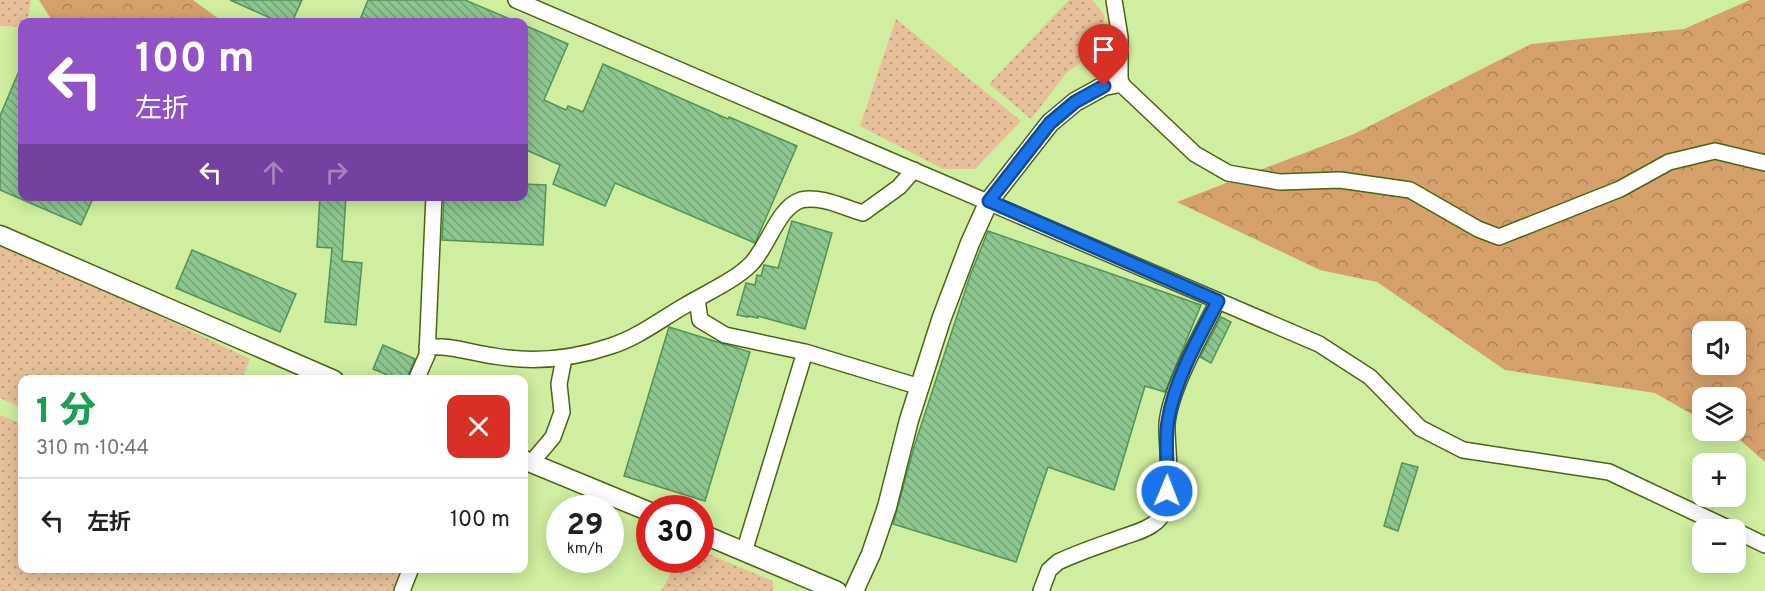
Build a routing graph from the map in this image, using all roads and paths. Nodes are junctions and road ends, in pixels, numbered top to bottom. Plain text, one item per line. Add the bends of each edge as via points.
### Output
1 (516, 0) edge
2 (1114, 0) edge
3 (1120, 83) junction
4 (1765, 163) edge
5 (914, 170) junction
6 (434, 201) edge
7 (989, 201) junction
8 (0, 236) edge
9 (697, 299) junction
10 (1218, 301) junction
11 (427, 347) junction
12 (804, 352) junction
13 (564, 358) junction
14 (322, 375) edge
15 (418, 375) edge
16 (920, 387) junction
17 (528, 460) edge
18 (528, 461) edge
19 (636, 506) edge
20 (1710, 519) edge
21 (1746, 536) edge
22 (714, 539) edge
23 (1765, 545) edge
24 (744, 552) junction
25 (409, 573) edge
26 (402, 591) edge
27 (837, 591) edge
28 (854, 591) edge
29 (1041, 591) edge

1 - 5 street
2 - 3 street via 1120,37
3 - 4 street via 1195,153 1228,173 1280,182 1340,180 1410,190 1499,237 1620,189 1669,162 1715,152
3 - 7 street via 1104,86 1075,102 1050,123
5 - 7 street
5 - 9 street via 899,187 863,213 821,200 801,200 786,210 751,264
6 - 11 street
7 - 10 street
7 - 16 street via 941,320
8 - 14 street
9 - 12 street via 700,320 724,336
9 - 13 street via 649,329 611,346
10 - 20 street via 1319,344 1370,377 1420,428 1463,450 1609,472
10 - 29 street via 1194,347 1167,422 1167,504 1158,521 1059,562 1049,570
11 - 13 street via 460,348 529,361
11 - 15 street
12 - 16 street
12 - 24 street
13 - 17 street via 559,384 562,412 553,437
16 - 28 street via 887,507
18 - 19 street
21 - 23 street
22 - 24 street
24 - 27 street
25 - 26 street

